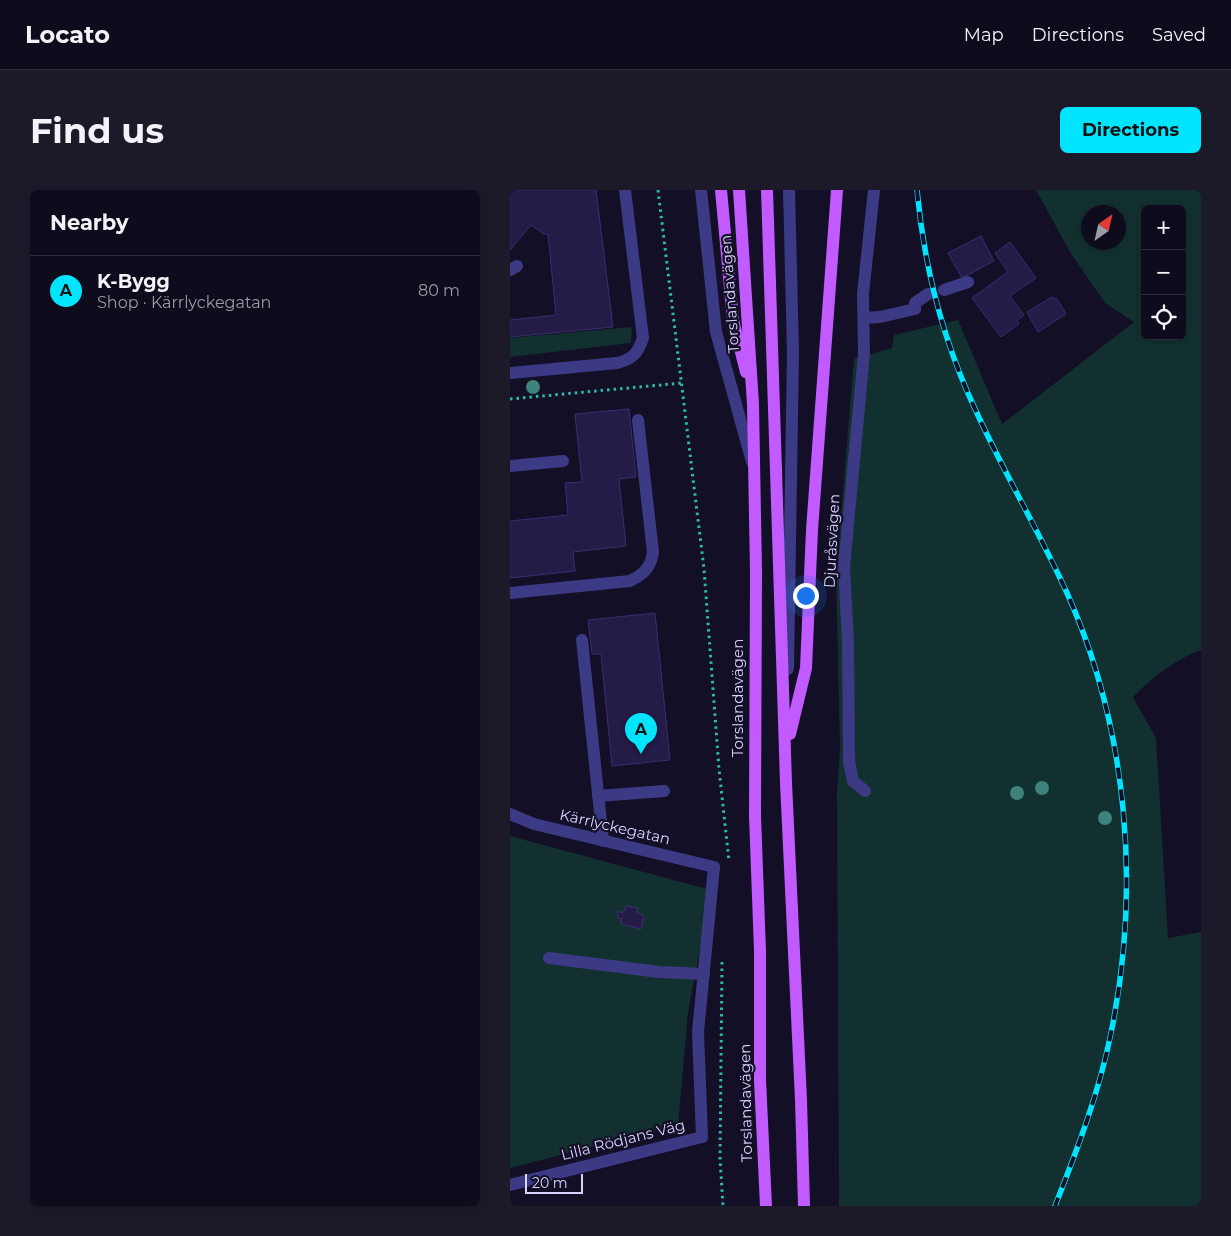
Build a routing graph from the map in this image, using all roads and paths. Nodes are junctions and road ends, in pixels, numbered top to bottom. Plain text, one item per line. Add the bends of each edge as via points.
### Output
1 (625, 190) edge
2 (658, 190) edge
3 (701, 190) edge
4 (721, 190) edge
5 (739, 190) edge
6 (767, 190) edge
7 (789, 190) edge
8 (837, 190) edge
9 (874, 190) edge
10 (968, 282) dead end
11 (944, 290) dead end
12 (928, 294) dead end
13 (864, 318) junction
14 (510, 373) edge
15 (682, 383) junction
16 (510, 399) edge
17 (753, 404) junction
18 (638, 420) dead end
19 (563, 461) dead end
20 (510, 466) edge
21 (755, 471) junction
22 (510, 593) edge
23 (582, 640) dead end
24 (787, 749) junction
25 (664, 791) dead end
26 (865, 791) dead end
27 (598, 796) junction
28 (510, 814) edge
29 (603, 841) junction
30 (714, 867) joint
31 (729, 870) dead end
32 (549, 958) dead end
33 (722, 960) dead end
34 (704, 974) junction
35 (510, 1185) edge
36 (723, 1206) edge
37 (766, 1206) edge
38 (804, 1206) edge

1 - 14 street via 643,338 640,348 628,360 617,363
2 - 15 path
3 - 21 street via 716,332
4 - 17 main road via 733,320
5 - 17 main road, Torslandavägen
6 - 24 main road
7 - 24 street via 793,352
8 - 24 main road via 812,530 806,668
9 - 13 street, Djuråsvägen via 863,294
10 - 11 street
12 - 13 street via 915,303 915,309
13 - 26 street, Djuråsvägen via 864,354 844,567 849,761 853,781
15 - 16 path
15 - 31 path via 704,569
17 - 21 main road, Torslandavägen
18 - 22 street via 653,552 646,570 630,581
19 - 20 street
21 - 37 main road, Torslandavägen via 755,816
23 - 27 street
24 - 38 main road
25 - 27 street
27 - 29 street
28 - 29 street, Kärrlyckegatan via 534,824
29 - 30 street, Kärrlyckegatan
30 - 34 street, Lilla Rödjans Väg
32 - 34 street via 659,972
33 - 36 path via 720,1160
34 - 35 street, Lilla Rödjans Väg via 698,1032 702,1137

